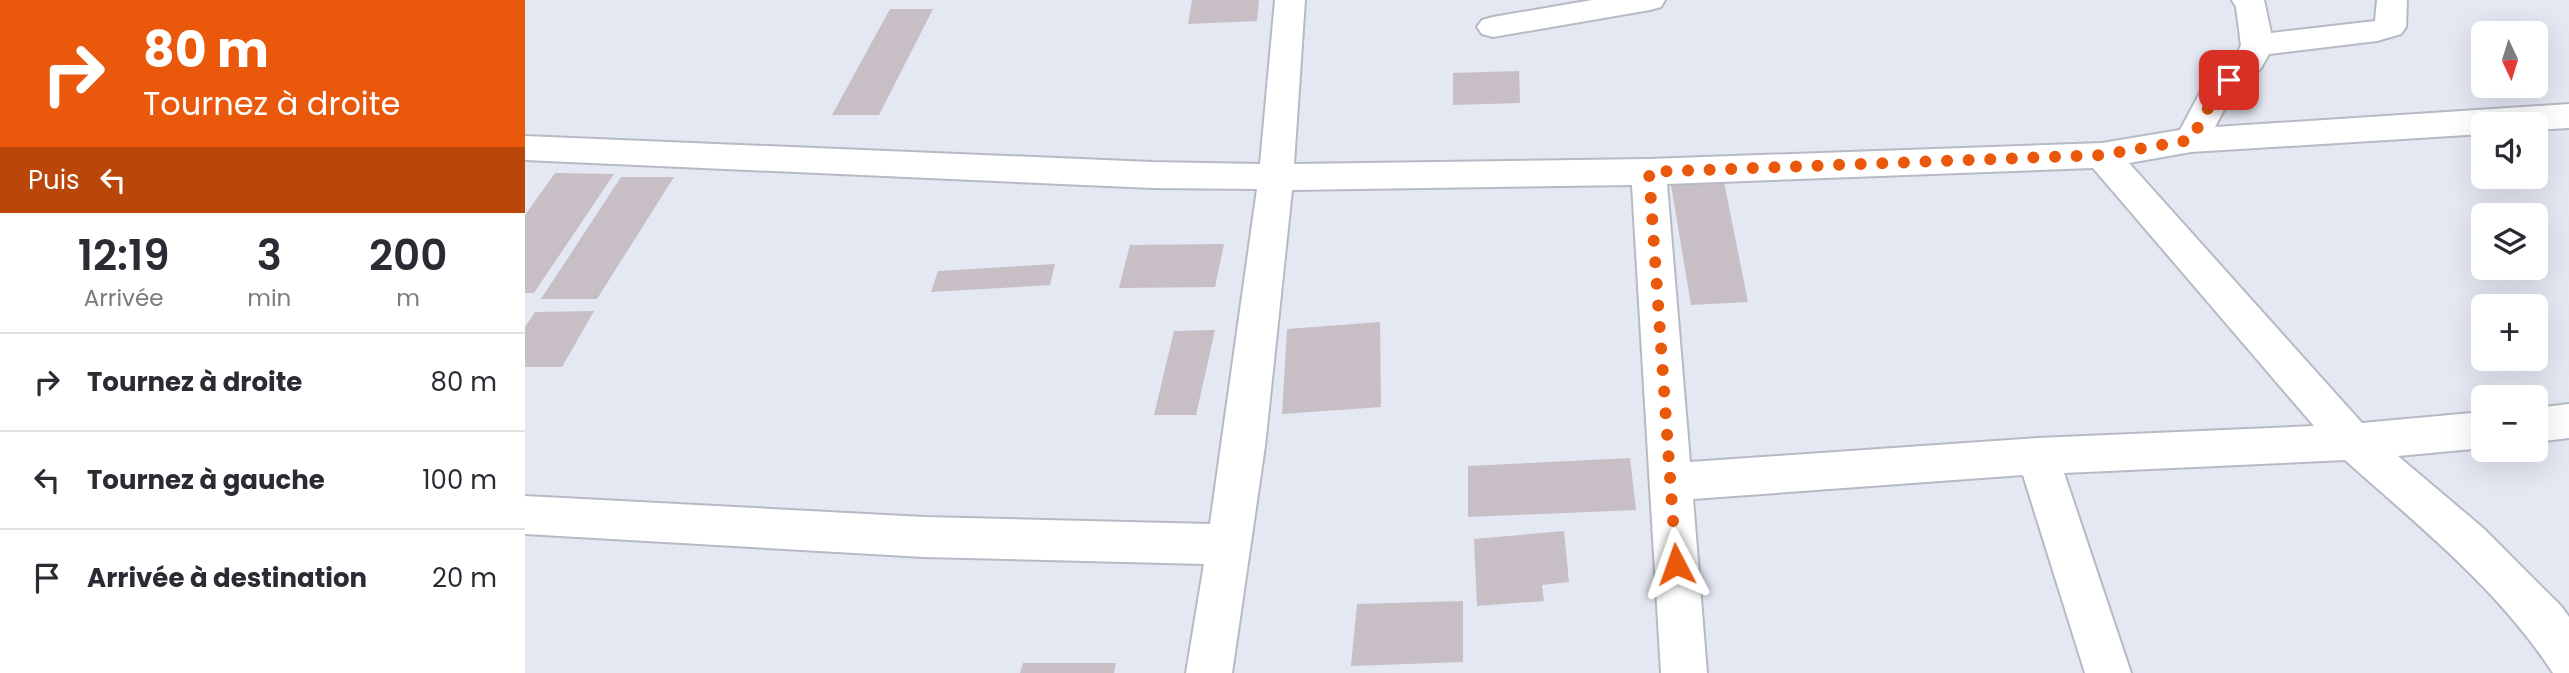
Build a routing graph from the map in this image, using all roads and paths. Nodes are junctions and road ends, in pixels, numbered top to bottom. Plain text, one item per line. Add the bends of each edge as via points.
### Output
1 (1290, 0) edge
2 (1650, 0) edge
3 (2247, 0) edge
4 (2392, 0) edge
5 (1493, 27) dead end
6 (2257, 46) junction
7 (2569, 116) edge
8 (2191, 140) junction
9 (525, 148) edge
10 (2102, 155) junction
11 (1649, 172) junction
12 (1276, 177) junction
13 (2569, 421) edge
14 (2548, 424) edge
15 (2471, 431) edge
16 (2353, 442) junction
17 (2038, 456) junction
18 (1670, 482) junction
19 (525, 515) edge
20 (1229, 545) junction
21 (2569, 657) edge
22 (1209, 673) edge
23 (1684, 673) edge
24 (2108, 673) edge

1 - 12 street
2 - 5 street
3 - 6 street
4 - 6 street via 2390,27
6 - 8 street via 2250,60 2214,97
7 - 8 street
8 - 10 street
9 - 12 street
10 - 11 street
10 - 16 street
11 - 12 street
11 - 18 street
12 - 20 street
13 - 14 street
15 - 16 street
16 - 17 street
16 - 21 street via 2468,541 2545,621
17 - 18 street
17 - 24 street
18 - 23 street
19 - 20 street via 924,537
20 - 22 street

